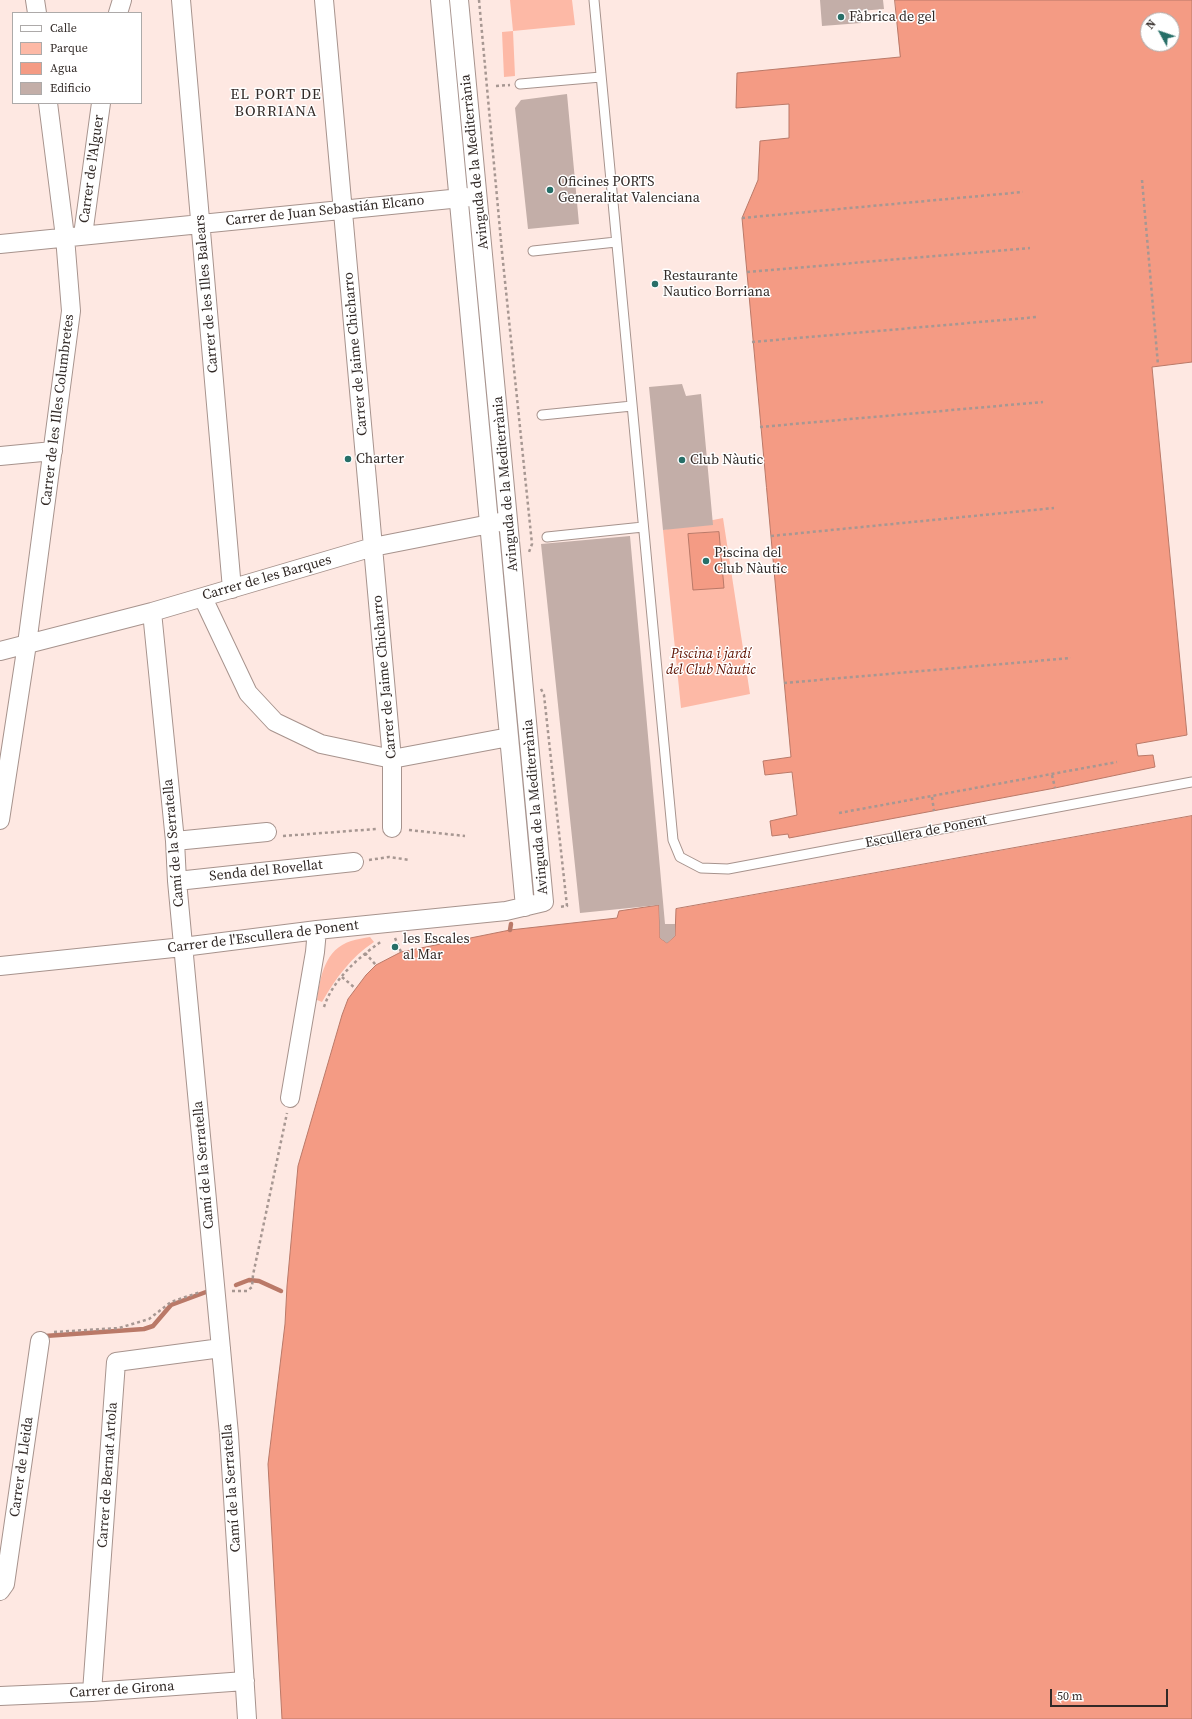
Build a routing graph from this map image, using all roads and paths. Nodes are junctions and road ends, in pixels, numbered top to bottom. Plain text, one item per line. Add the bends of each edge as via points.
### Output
1 (35, 0) edge
2 (122, 0) edge
3 (181, 0) edge
4 (324, 0) edge
5 (440, 0) edge
6 (459, 0) edge
7 (594, 0) edge
8 (37, 12) edge
9 (118, 12) edge
10 (601, 77) junction
11 (520, 84) dead end
12 (48, 104) edge
13 (101, 104) edge
14 (1142, 180) dead end
15 (1023, 192) dead end
16 (478, 196) junction
17 (459, 198) junction
18 (343, 210) junction
19 (742, 218) dead end
20 (200, 224) junction
21 (83, 235) junction
22 (64, 237) junction
23 (616, 242) junction
24 (0, 244) edge
25 (1030, 248) dead end
26 (533, 251) dead end
27 (747, 272) dead end
28 (1037, 317) dead end
29 (752, 342) dead end
30 (1158, 365) dead end
31 (1043, 402) dead end
32 (632, 406) junction
33 (542, 414) dead end
34 (760, 427) dead end
35 (53, 451) junction
36 (0, 456) edge
37 (1054, 508) dead end
38 (510, 521) junction
39 (490, 524) junction
40 (643, 527) junction
41 (771, 536) dead end
42 (547, 537) dead end
43 (373, 547) junction
44 (232, 589) junction
45 (203, 598) junction
46 (152, 612) junction
47 (27, 644) junction
48 (0, 651) edge
49 (1071, 658) dead end
50 (784, 683) dead end
51 (509, 737) junction
52 (392, 759) junction
53 (1117, 762) dead end
54 (1052, 775) junction
55 (1192, 782) edge
56 (1055, 788) dead end
57 (932, 797) junction
58 (934, 811) dead end
59 (839, 813) dead end
60 (0, 820) edge
61 (392, 828) junction
62 (267, 832) joint
63 (465, 836) dead end
64 (175, 841) junction
65 (410, 860) dead end
66 (354, 862) joint
67 (177, 880) junction
68 (525, 907) junction
69 (317, 930) junction
70 (400, 934) dead end
71 (388, 938) dead end
72 (183, 947) junction
73 (402, 952) dead end
74 (365, 953) junction
75 (376, 965) dead end
76 (0, 966) edge
77 (342, 977) junction
78 (355, 988) dead end
79 (323, 1010) dead end
80 (290, 1098) joint
81 (215, 1291) junction
82 (40, 1341) joint
83 (221, 1348) junction
84 (0, 1591) edge
85 (244, 1680) junction
86 (92, 1692) junction
87 (0, 1696) edge
88 (247, 1719) edge

1 - 8 street
2 - 9 street
3 - 20 street, Carrer de les Illes Balears
4 - 18 street, Carrer de Jaime Chicharro
5 - 17 street, Avinguda de la Mediterrània
6 - 16 street, Avinguda de la Mediterrània
7 - 10 lane
10 - 11 lane
10 - 23 lane
12 - 22 street, Carrer de les Illes Columbretes
13 - 21 street, Carrer de l'Alguer
14 - 30 path
15 - 19 path
16 - 17 street, Carrer de Juan Sebastián Elcano
16 - 38 street, Avinguda de la Mediterrània
17 - 18 street, Carrer de Juan Sebastián Elcano
17 - 39 street, Avinguda de la Mediterrània
18 - 20 street, Carrer de Juan Sebastián Elcano
18 - 43 street, Carrer de Jaime Chicharro
20 - 21 street, Carrer de Juan Sebastián Elcano
20 - 44 street, Carrer de les Illes Balears
21 - 22 street, Carrer de Juan Sebastián Elcano
22 - 24 street, Carrer de Juan Sebastián Elcano
22 - 35 street, Carrer de les Illes Columbretes via 71,311
23 - 26 lane
23 - 32 lane
25 - 27 path
28 - 29 path
31 - 34 path
32 - 33 lane
32 - 40 lane
35 - 36 street
35 - 47 street, Carrer de les Illes Columbretes
37 - 41 path
38 - 39 street, Carrer de les Barques
38 - 68 street, Avinguda de la Mediterrània via 544,902
39 - 43 street, Carrer de les Barques
39 - 51 street, Avinguda de la Mediterrània
40 - 42 lane
40 - 55 lane, Escullera de Ponent via 672,840 680,857 701,868 728,869
43 - 44 street, Carrer de les Barques
43 - 52 street, Carrer de Jaime Chicharro
44 - 45 street, Carrer de les Barques
45 - 46 street, Carrer de les Barques
45 - 52 street via 248,693 275,722 321,744
46 - 47 street, Carrer de les Barques
46 - 64 street, Camí de la Serratella
47 - 48 street, Carrer de les Barques
47 - 60 street, Carrer de les Illes Columbretes
49 - 50 path
51 - 52 street
51 - 68 street, Avinguda de la Mediterrània
52 - 61 street, Carrer de Jaime Chicharro
53 - 54 path
54 - 56 path
54 - 57 path
57 - 58 path
57 - 59 path
61 - 62 path via 268,838
61 - 63 path
62 - 64 street
64 - 67 street, Camí de la Serratella
65 - 66 path via 389,857
66 - 67 street, Senda del Rovellat
67 - 72 street, Camí de la Serratella
68 - 69 street, Carrer de l'Escullera de Ponent
69 - 72 street, Carrer de l'Escullera de Ponent
69 - 80 street
70 - 73 path via 394,935
71 - 74 path
72 - 76 street, Carrer de l'Escullera de Ponent
72 - 81 street, Camí de la Serratella
74 - 75 path
74 - 77 path
77 - 78 path
77 - 79 path
80 - 81 path via 252,1287 247,1291
81 - 82 path via 205,1290 171,1302 149,1319 119,1328 45,1333
81 - 83 street, Camí de la Serratella
82 - 84 street, Carrer de Lleida via 5,1584
83 - 85 street, Camí de la Serratella via 229,1434
83 - 86 street, Carrer de Bernat Artola via 116,1362
85 - 86 street, Carrer de Girona
85 - 88 street, Camí de la Serratella
86 - 87 street, Carrer de Girona

